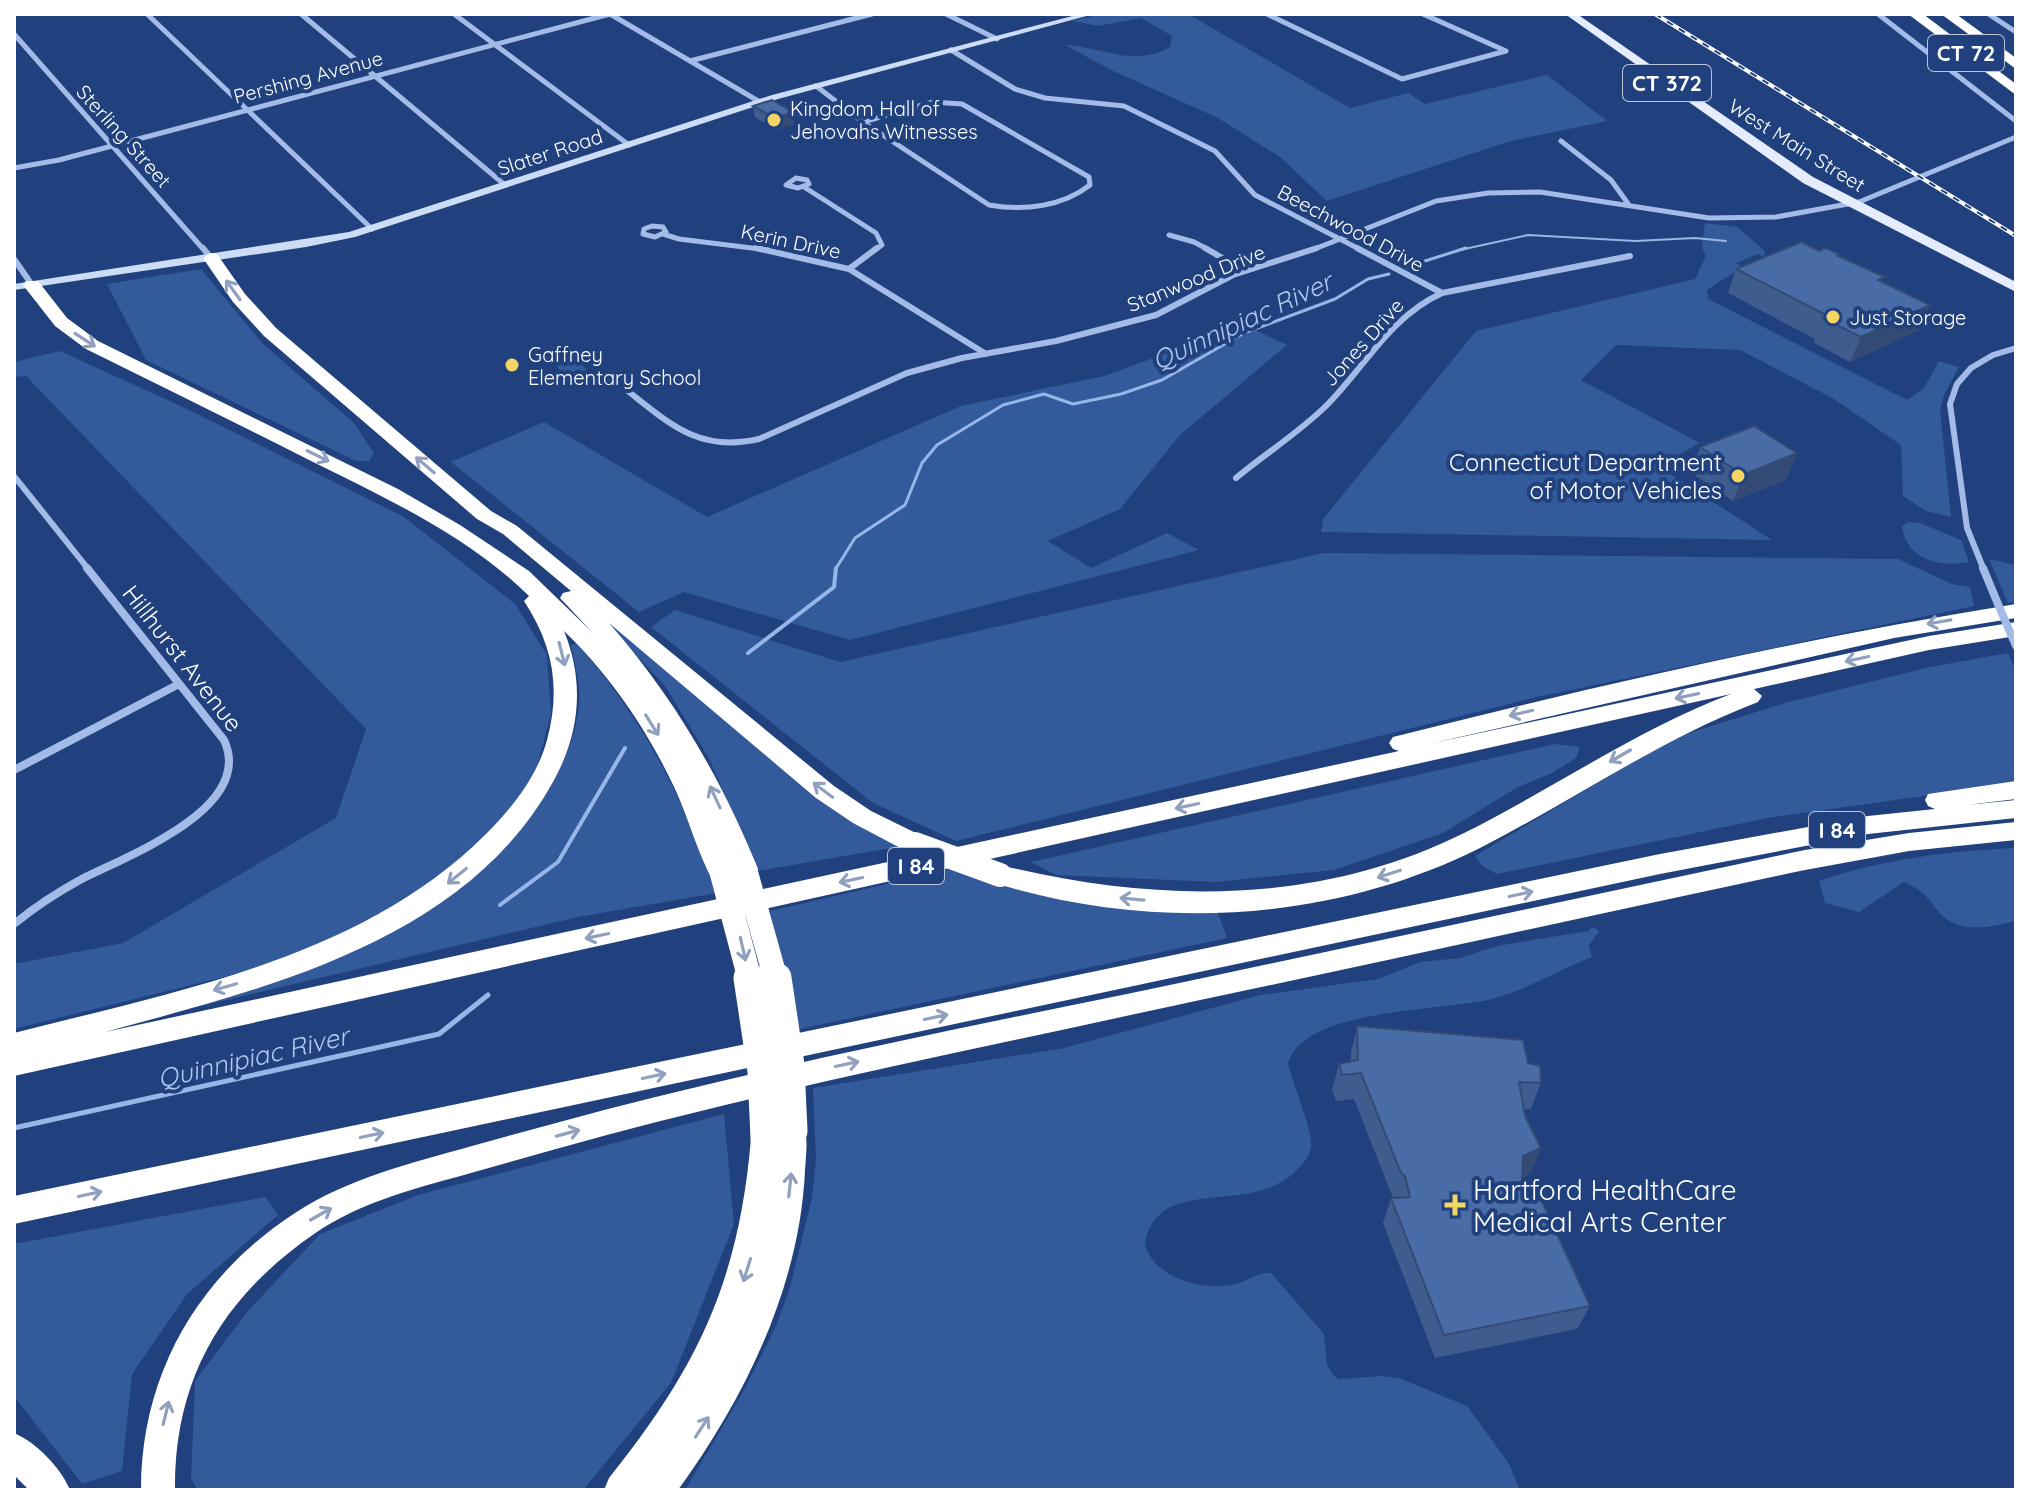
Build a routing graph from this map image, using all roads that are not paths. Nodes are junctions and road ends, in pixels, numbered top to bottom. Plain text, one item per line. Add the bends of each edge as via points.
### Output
1 (147, 14) edge
2 (301, 14) edge
3 (454, 14) edge
4 (610, 14) edge
5 (872, 14) edge
6 (946, 14) edge
7 (1090, 14) edge
8 (1267, 14) edge
9 (1423, 14) edge
10 (1570, 14) edge
11 (1878, 14) edge
12 (1915, 14) edge
13 (1948, 14) edge
14 (1988, 14) edge
15 (2016, 33) edge
16 (14, 34) edge
17 (997, 39) junction
18 (496, 43) junction
19 (951, 50) junction
20 (690, 61) junction
21 (2016, 65) edge
22 (376, 74) junction
23 (816, 86) junction
24 (2016, 91) edge
25 (760, 102) junction
26 (246, 110) junction
27 (2016, 121) edge
28 (863, 122) junction
29 (2016, 137) edge
30 (1561, 141) dead end
31 (629, 145) junction
32 (111, 147) junction
33 (14, 168) edge
34 (505, 185) junction
35 (804, 187) dead end
36 (1851, 204) junction
37 (1629, 205) junction
38 (372, 229) junction
39 (663, 234) dead end
40 (1169, 235) dead end
41 (1338, 240) junction
42 (1630, 256) dead end
43 (211, 258) junction
44 (14, 259) edge
45 (849, 269) junction
46 (1245, 271) junction
47 (23, 286) edge
48 (2016, 288) edge
49 (1442, 293) junction
50 (2016, 348) edge
51 (986, 354) junction
52 (624, 388) dead end
53 (14, 476) edge
54 (1236, 478) dead end
55 (484, 515) junction
56 (504, 567) junction
57 (2007, 608) edge
58 (2016, 629) edge
59 (2016, 646) edge
60 (1818, 668) junction
61 (179, 684) junction
62 (14, 770) edge
63 (2016, 790) edge
64 (1237, 795) junction
65 (2016, 809) edge
66 (2016, 831) edge
67 (1660, 864) junction
68 (733, 872) junction
69 (14, 924) edge
70 (14, 1045) edge
71 (14, 1064) edge
72 (779, 1135) junction
73 (14, 1210) edge
74 (14, 1450) edge
75 (53, 1490) edge
76 (158, 1490) edge
77 (621, 1490) edge
78 (657, 1490) edge

1 - 26 street
2 - 22 street
3 - 18 street
4 - 18 street, Pershing Avenue
4 - 20 street
5 - 20 street
6 - 17 street
7 - 17 main road, Slater Road
8 - 9 street via 1402,79 1506,51
10 - 36 main road, West Main Street / CT 372 via 1792,170
11 - 27 street
12 - 24 highway, CT 72
13 - 21 highway, CT 72
14 - 15 street
16 - 32 street, Sterling Street
17 - 19 main road, Slater Road
18 - 22 street, Pershing Avenue
18 - 31 street
19 - 23 main road, Slater Road
19 - 41 street, Beechwood Drive via 1015,89 1045,98 1124,106 1215,151 1255,195
20 - 25 street
22 - 26 street, Pershing Avenue
22 - 34 street
23 - 25 main road, Slater Road
23 - 28 street
25 - 31 main road, Slater Road
26 - 32 street, Pershing Avenue
26 - 38 street
28 - 28 street via 989,205 1006,210 1027,209 1083,192 1090,185 1089,177 962,104 933,102
29 - 36 street, Stanwood Drive
30 - 37 street via 1620,189
31 - 34 main road, Slater Road
32 - 33 street, Pershing Avenue
32 - 43 street, Sterling Street
34 - 38 main road, Slater Road
35 - 45 street via 876,233 882,245
36 - 37 street, Stanwood Drive via 1739,219
36 - 48 main road, West Main Street / CT 372
37 - 41 street, Stanwood Drive via 1540,192 1470,195 1421,205
38 - 43 main road, Slater Road
39 - 45 street, Kerin Drive
40 - 46 street via 1194,242
41 - 46 street, Stanwood Drive
41 - 49 street, Beechwood Drive
42 - 49 street, Jones Drive
43 - 47 main road, Slater Road
55 -> 43 highway via 278,339
44 - 47 street
45 - 51 street, Kerin Drive
46 - 51 street, Stanwood Drive via 1136,321
47 -> 56 highway via 92,345 399,497
49 - 54 street, Jones Drive via 1409,311 1329,403
50 - 57 street via 1971,368 1957,384 1950,404 1967,528
51 - 52 street, Stanwood Drive via 892,379 735,446 697,441
53 - 61 street, Hillhurst Avenue
60 -> 55 highway, bridge via 1677,724 1468,843 1369,881 1280,897 1189,903 1088,894 1000,875 915,844 862,817 825,792 510,530
68 -> 55 highway via 705,776 642,676 592,619 496,533
56 -> 68 highway via 563,614 634,698
56 -> 70 highway via 551,625 563,657 567,695 560,740 548,770 489,849 411,910 326,954
57 - 59 street, bridge
57 -> 64 highway via 1517,714 1314,767
58 -> 60 highway, I 84
60 -> 64 highway, I 84
61 - 62 street
61 - 69 street, Hillhurst Avenue via 231,751 232,764 220,791 194,817 38,905
63 - 67 highway via 1706,840
64 -> 71 highway, I 84
65 - 67 highway, I 84 via 1868,825
76 -> 66 highway via 160,1435 170,1396 191,1346 220,1300 256,1260 291,1233 379,1187 798,1075 1805,860
73 -> 67 highway, I 84
68 - 72 highway, bridge via 764,1082
72 -> 77 highway via 746,1274 709,1363
78 -> 72 highway via 725,1390 759,1317 785,1221
74 - 75 highway

